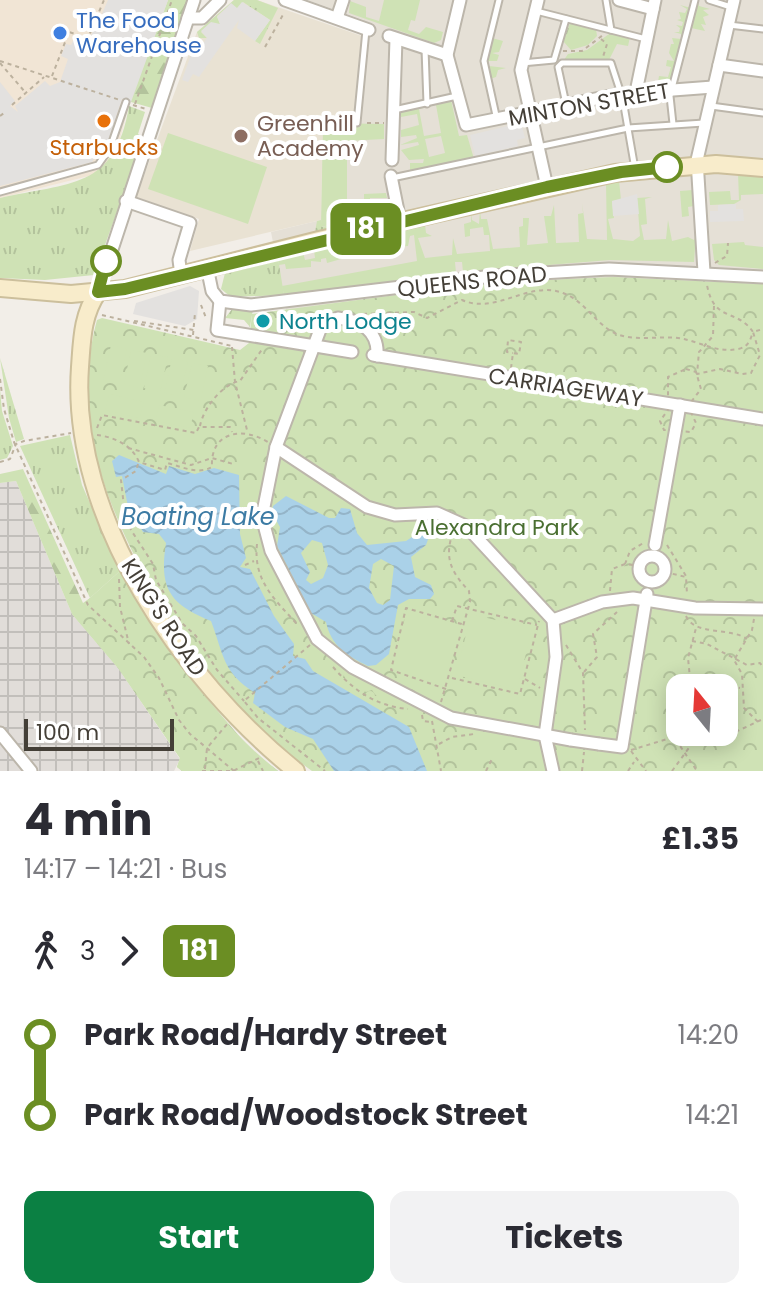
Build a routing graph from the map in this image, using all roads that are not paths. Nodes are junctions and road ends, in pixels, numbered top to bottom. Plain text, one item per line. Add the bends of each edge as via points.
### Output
1 (194, 0) edge
2 (220, 0) edge
3 (343, 0) edge
4 (460, 0) edge
5 (499, 0) edge
6 (606, 0) edge
7 (619, 0) edge
8 (695, 0) edge
9 (709, 0) edge
10 (286, 4) edge
11 (654, 4) edge
12 (733, 4) edge
13 (536, 5) edge
14 (188, 18) junction
15 (337, 18) junction
16 (566, 19) junction
17 (729, 25) junction
18 (367, 29) joint
19 (763, 29) edge
20 (608, 30) junction
21 (646, 39) junction
22 (425, 49) junction
23 (447, 55) junction
24 (521, 63) junction
25 (719, 65) junction
26 (763, 71) edge
27 (713, 87) junction
28 (673, 89) junction
29 (636, 92) junction
30 (620, 94) junction
31 (457, 96) junction
32 (123, 101) road end
33 (427, 104) junction
34 (566, 105) junction
35 (710, 106) junction
36 (393, 110) junction
37 (530, 112) junction
38 (763, 113) edge
39 (497, 120) junction
40 (357, 123) road end
41 (673, 124) junction
42 (705, 124) junction
43 (628, 128) junction
44 (538, 146) junction
45 (392, 160) dead end
46 (698, 165) junction
47 (763, 168) edge
48 (635, 170) junction
49 (391, 177) joint
50 (547, 187) junction
51 (0, 192) edge
52 (126, 201) junction
53 (400, 221) junction
54 (207, 267) junction
55 (709, 268) junction
56 (181, 275) junction
57 (763, 277) edge
58 (0, 288) edge
59 (98, 292) junction
60 (220, 301) junction
61 (312, 346) junction
62 (352, 352) dead end
63 (679, 405) junction
64 (763, 419) edge
65 (276, 447) junction
66 (655, 547) junction
67 (648, 591) junction
68 (759, 610) edge
69 (549, 616) junction
70 (0, 733) edge
71 (545, 735) junction
72 (31, 771) edge
73 (296, 771) edge
74 (553, 771) edge

1 - 14 street
2 - 14 street via 202,18
3 - 15 street
4 - 23 street
5 - 39 lane via 484,61
6 - 20 lane
7 - 11 street
8 - 28 lane
9 - 12 lane
10 - 15 street
11 - 21 street
12 - 17 street
13 - 16 lane
13 - 24 street
14 - 52 street
15 - 18 street
16 - 20 lane
16 - 24 lane via 554,60
17 - 19 lane
17 - 25 street
18 - 40 lane
20 - 21 lane
21 - 29 street
22 - 23 street
22 - 33 lane
22 - 36 street via 392,37
23 - 31 street
24 - 37 street
25 - 26 street
25 - 27 street
27 - 28 street, MINTON STREET
27 - 35 street
28 - 29 street, MINTON STREET
28 - 41 lane
29 - 30 street, MINTON STREET
30 - 34 street, MINTON STREET
30 - 34 lane via 611,63 562,63 558,67
30 - 43 lane
31 - 33 lane
31 - 39 street, MINTON STREET via 466,125
32 - 51 lane via 110,148 98,165
33 - 36 lane
34 - 37 street, MINTON STREET
35 - 38 lane
35 - 42 street
36 - 45 street
37 - 39 street, MINTON STREET
37 - 44 street
41 - 42 lane
41 - 43 lane
42 - 46 street
43 - 44 lane
43 - 48 lane
44 - 49 lane
44 - 50 street
46 - 47 street
46 - 48 street
46 - 55 street
48 - 50 street
49 - 53 street
50 - 53 street
52 - 56 street via 190,223 179,260
52 - 59 street
53 - 54 street
54 - 56 street
54 - 60 street
55 - 57 street, QUEENS ROAD
55 - 60 street, QUEENS ROAD via 493,276 278,305
56 - 59 street
58 - 59 street
59 - 73 street, KING'S ROAD via 88,306 82,339 87,433 98,501 155,611 188,659 267,749
60 - 61 street via 217,330
61 - 62 street
61 - 63 street, CARRIAGEWAY via 327,321 338,318 357,322 375,337 373,355
61 - 65 street
63 - 64 street, CARRIAGEWAY
63 - 66 street
65 - 69 street via 367,507 395,515 437,513 459,522
65 - 71 street via 263,503 263,529 317,639 352,667 434,710
66 - 67 street via 639,566
66 - 67 street via 665,572
67 - 68 street via 686,607
67 - 69 street
67 - 71 street, bridge via 626,749
69 - 71 street via 556,641
70 - 72 street
71 - 74 street

